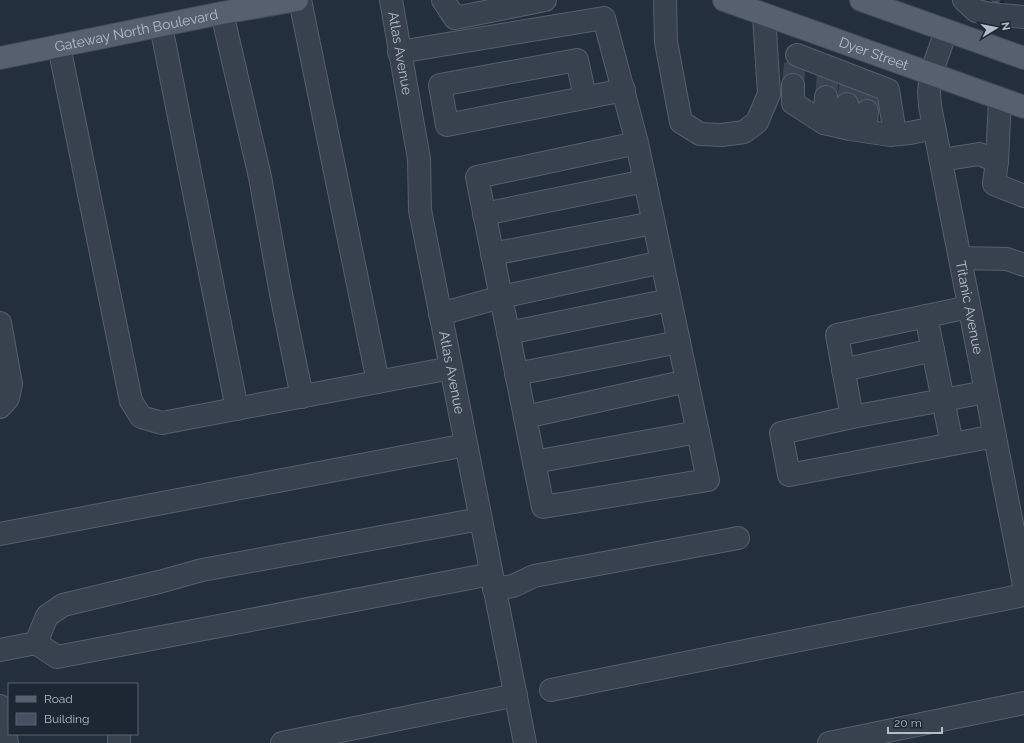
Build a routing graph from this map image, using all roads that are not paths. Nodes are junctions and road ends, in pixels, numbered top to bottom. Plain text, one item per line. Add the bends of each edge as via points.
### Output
1 (297, 0) edge
2 (300, 0) edge
3 (391, 0) edge
4 (443, 0) edge
5 (665, 0) edge
6 (724, 0) edge
7 (861, 0) edge
8 (538, 1) edge
9 (890, 5) edge
10 (970, 5) edge
11 (222, 13) junction
12 (764, 14) junction
13 (1024, 17) edge
14 (161, 26) junction
15 (803, 29) junction
16 (946, 31) junction
17 (967, 38) junction
18 (59, 46) junction
19 (858, 48) junction
20 (399, 52) junction
21 (0, 58) edge
22 (1024, 58) edge
23 (931, 74) junction
24 (860, 82) junction
25 (624, 90) junction
26 (808, 96) dead end
27 (585, 98) junction
28 (1000, 99) junction
29 (1024, 108) edge
30 (934, 128) junction
31 (895, 134) junction
32 (637, 143) junction
33 (941, 160) junction
34 (998, 161) junction
35 (645, 181) junction
36 (1024, 196) edge
37 (484, 214) junction
38 (653, 223) junction
39 (492, 254) junction
40 (960, 258) junction
41 (662, 262) junction
42 (1024, 265) edge
43 (501, 297) junction
44 (670, 300) junction
45 (969, 307) junction
46 (440, 314) junction
47 (926, 316) junction
48 (0, 323) edge
49 (508, 333) junction
50 (679, 342) junction
51 (933, 350) junction
52 (450, 368) junction
53 (843, 370) junction
54 (516, 374) junction
55 (687, 381) junction
56 (378, 382) junction
57 (986, 392) junction
58 (302, 397) junction
59 (943, 399) junction
60 (0, 407) edge
61 (237, 409) junction
62 (525, 417) junction
63 (852, 417) junction
64 (698, 432) junction
65 (995, 436) junction
66 (466, 444) junction
67 (952, 444) junction
68 (534, 462) junction
69 (480, 519) junction
70 (0, 534) edge
71 (738, 538) dead end
72 (493, 582) junction
73 (1023, 582) edge
74 (36, 643) junction
75 (0, 650) edge
76 (551, 690) dead end
77 (516, 695) junction
78 (1024, 703) edge
79 (0, 706) edge
80 (4, 736) edge
81 (282, 743) edge
82 (525, 743) edge
83 (829, 743) edge

1 - 11 main road, Gateway North Boulevard
2 - 56 street
3 - 20 street, Atlas Avenue
4 - 8 street via 456,18
5 - 12 street via 666,42 681,122 700,134 744,132 757,122 769,94
6 - 12 main road, Dyer Street
7 - 9 main road
9 - 16 main road
10 - 13 street via 991,14
10 - 17 street
11 - 14 main road, Gateway North Boulevard
11 - 58 street via 260,177
12 - 15 main road, Dyer Street
14 - 18 main road, Gateway North Boulevard
14 - 61 street
15 - 19 main road, Dyer Street
15 - 24 street via 811,64
16 - 17 main road
16 - 23 street, Titanic Avenue
17 - 22 main road
18 - 21 main road, Gateway North Boulevard
18 - 61 street via 131,401 141,417 162,423
19 - 23 main road, Dyer Street
19 - 24 street
20 - 25 street via 604,18
20 - 46 street, Atlas Avenue via 419,159 420,210
23 - 28 main road, Dyer Street
23 - 30 street, Titanic Avenue via 929,92
24 - 31 street via 888,90
25 - 27 street
25 - 32 street
26 - 31 street via 833,125 860,115
27 - 27 street via 447,125 440,85 577,60
28 - 29 main road, Dyer Street
28 - 34 street
30 - 31 street
30 - 33 street, Titanic Avenue
32 - 35 street
32 - 37 street via 477,177
33 - 34 street via 979,154
33 - 40 street, Titanic Avenue
34 - 36 street via 994,184
35 - 37 street
35 - 38 street
37 - 39 street
38 - 39 street
38 - 41 street
39 - 43 street
40 - 42 street via 1007,258
40 - 45 street, Titanic Avenue
41 - 43 street
41 - 44 street
43 - 46 street
43 - 49 street
44 - 49 street
44 - 50 street
45 - 47 street
45 - 57 street, Titanic Avenue
46 - 52 street, Atlas Avenue
47 - 51 street
47 - 53 street via 837,335
48 - 60 street via 11,384 8,398
49 - 54 street
50 - 54 street
50 - 55 street
51 - 53 street
51 - 59 street
52 - 56 street
52 - 66 street, Atlas Avenue
53 - 63 street
54 - 62 street
55 - 62 street
55 - 64 street
56 - 58 street
57 - 59 street
57 - 65 street, Titanic Avenue
58 - 61 street
59 - 63 street
59 - 67 street
62 - 68 street
63 - 67 street via 781,433 789,475
64 - 68 street
64 - 68 street via 708,480 543,507
65 - 67 street
65 - 73 street, Titanic Avenue
66 - 69 street, Atlas Avenue
66 - 70 street
69 - 72 street, Atlas Avenue
69 - 74 street via 202,570 62,605 47,616
71 - 72 street via 534,576 513,586
72 - 74 street via 58,657
72 - 77 street, Atlas Avenue
73 - 76 street
74 - 75 street
77 - 81 street
77 - 82 street, Atlas Avenue
78 - 83 street
79 - 80 street

